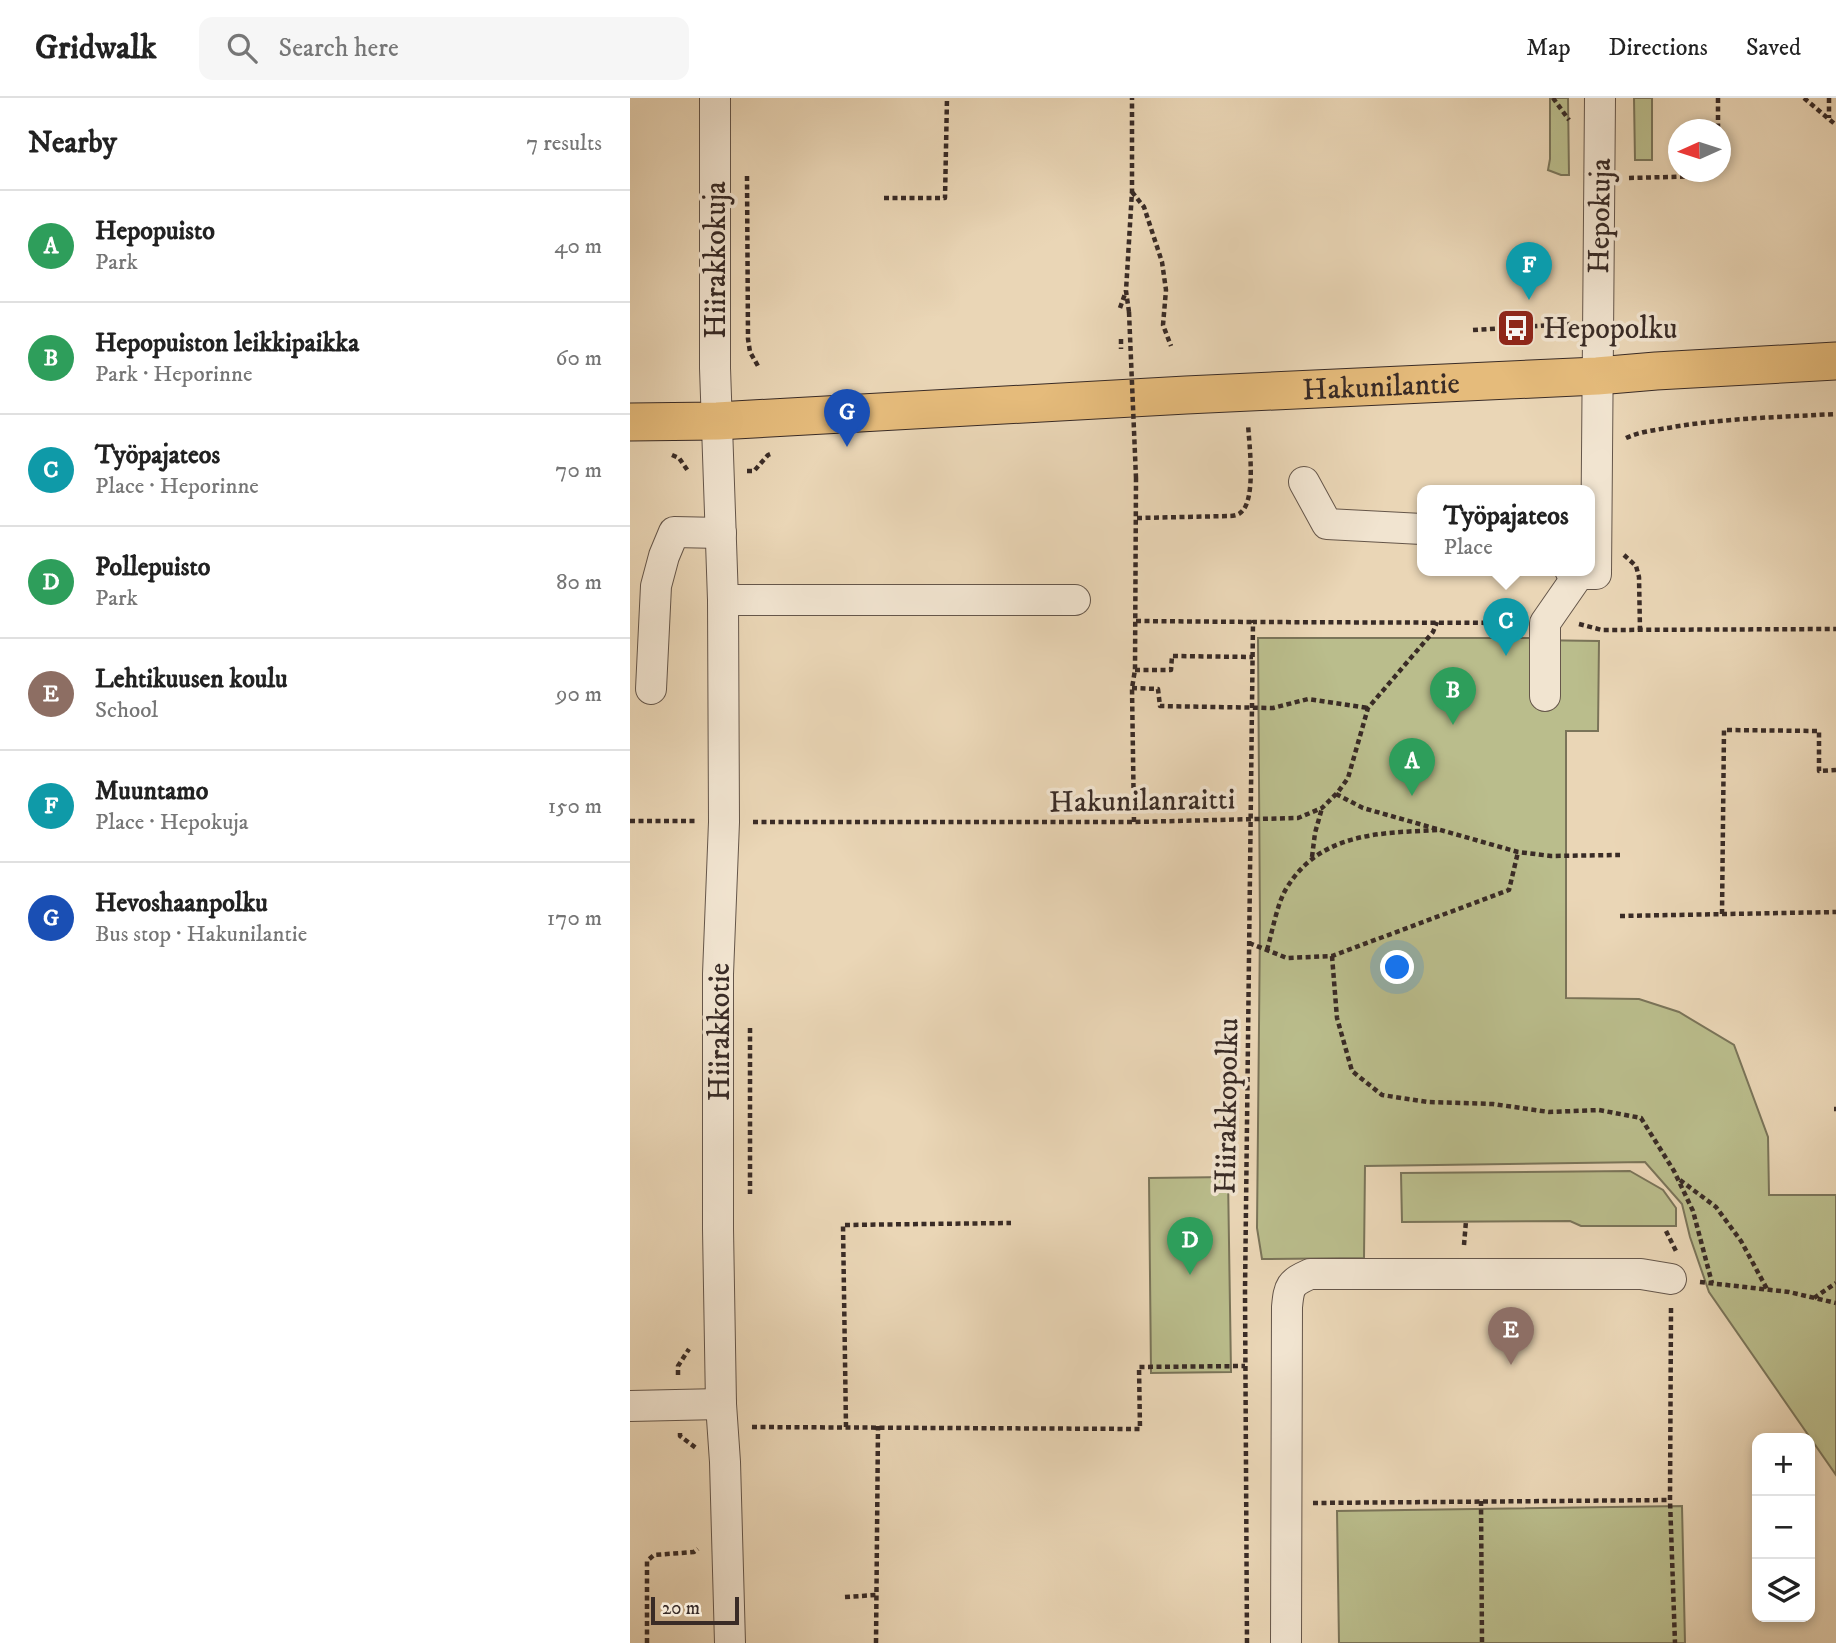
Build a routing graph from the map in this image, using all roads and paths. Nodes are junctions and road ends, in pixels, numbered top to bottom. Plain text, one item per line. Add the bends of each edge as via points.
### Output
1 (715, 98) edge
2 (947, 98) edge
3 (1132, 98) edge
4 (1553, 98) edge
5 (1600, 98) edge
6 (1717, 98) edge
7 (1804, 98) edge
8 (1829, 98) edge
9 (1718, 119) edge
10 (1829, 119) junction
11 (1573, 125) dead end
12 (1836, 125) edge
13 (747, 165) dead end
14 (1668, 177) edge
15 (1629, 178) dead end
16 (1132, 191) junction
17 (884, 198) dead end
18 (1126, 290) junction
19 (1120, 308) dead end
20 (1568, 324) dead end
21 (1473, 330) dead end
22 (1121, 339) dead end
23 (1171, 346) dead end
24 (1121, 349) dead end
25 (1836, 362) edge
26 (758, 366) dead end
27 (1597, 376) junction
28 (1247, 411) dead end
29 (1836, 414) edge
30 (630, 422) edge
31 (717, 429) junction
32 (630, 436) edge
33 (1621, 445) dead end
34 (664, 451) dead end
35 (691, 474) dead end
36 (1304, 482) dead end
37 (1589, 485) edge
38 (1137, 518) junction
39 (1417, 529) edge
40 (721, 533) junction
41 (1620, 550) dead end
42 (1580, 576) edge
43 (723, 600) junction
44 (1075, 600) dead end
45 (1136, 621) junction
46 (1253, 622) junction
47 (1437, 622) junction
48 (1545, 623) junction
49 (1836, 629) edge
50 (1640, 630) junction
51 (1253, 657) junction
52 (1135, 670) junction
53 (1132, 688) junction
54 (651, 689) dead end
55 (1545, 696) dead end
56 (1252, 707) junction
57 (1368, 708) junction
58 (1836, 770) edge
59 (1336, 794) junction
60 (1322, 808) junction
61 (630, 821) edge
62 (1250, 821) junction
63 (724, 822) junction
64 (1134, 822) junction
65 (1444, 830) junction
66 (1518, 852) junction
67 (1620, 855) dead end
68 (1312, 858) junction
69 (1836, 912) edge
70 (1722, 914) junction
71 (1620, 916) dead end
72 (1248, 943) junction
73 (1267, 950) junction
74 (1332, 956) junction
75 (1678, 1178) junction
76 (1011, 1223) dead end
77 (1671, 1279) junction
78 (1712, 1283) junction
79 (1836, 1283) edge
80 (1768, 1290) junction
81 (1245, 1291) junction
82 (1255, 1291) dead end
83 (1814, 1298) junction
84 (1836, 1303) edge
85 (1245, 1366) junction
86 (721, 1404) junction
87 (630, 1406) edge
88 (878, 1426) junction
89 (751, 1427) dead end
90 (846, 1427) junction
91 (1670, 1500) junction
92 (1480, 1501) junction
93 (1285, 1503) junction
94 (876, 1595) junction
95 (845, 1597) dead end
96 (730, 1643) edge
97 (876, 1643) edge
98 (1247, 1643) edge
99 (1286, 1643) edge
100 (1482, 1643) edge
101 (1675, 1643) edge

1 - 31 street, Hiirakkokuja
2 - 17 path via 945,198
3 - 16 path
4 - 11 path
5 - 27 street, Hepokuja
6 - 9 path
7 - 10 path
8 - 10 path
10 - 12 path
13 - 26 path via 748,339
14 - 15 path
16 - 18 path
16 - 23 path via 1144,207 1162,262 1166,290 1163,325
18 - 19 path
18 - 38 path, bridge
20 - 21 path
22 - 24 path
25 - 27 main road, Hakunilantie
27 - 31 main road, Hakunilantie via 928,409
27 - 37 street, Hepokuja
28 - 38 path via 1249,492 1240,514
29 - 33 path via 1686,425 1639,432
30 - 31 main road, Hakunilantie
31 - 32 main road, Hakunilantie
31 - 40 street, Hiirakkotie
34 - 35 path via 679,458
36 - 39 street via 1327,524
38 - 45 path
40 - 43 street, Hiirakkotie
40 - 54 street via 674,533 656,586
41 - 50 path via 1636,566 1639,577
42 - 48 street
43 - 44 street
43 - 63 street, Hiirakkotie
45 - 46 path
45 - 52 path
46 - 47 path
46 - 51 path, Hakunilanraitti
47 - 48 path
47 - 57 path
48 - 50 path
48 - 55 street
49 - 50 path
51 - 52 path via 1172,656 1171,670
51 - 56 path, Hakunilanraitti
52 - 53 path
53 - 56 path via 1158,689 1160,706
53 - 64 path
56 - 57 path via 1273,708 1308,698
56 - 62 path, Hakunilanraitti
57 - 59 path via 1348,778
58 - 70 path via 1819,771 1819,730 1724,730
59 - 60 path
59 - 65 path via 1363,808
60 - 62 path via 1298,818
60 - 68 path
61 - 63 path, Hakunilanraitti
62 - 64 path, Hakunilanraitti
62 - 72 path, Hiirakkopolku
63 - 64 path, Hakunilanraitti
63 - 86 street, Hiirakkotie via 718,974
65 - 66 path
65 - 68 path via 1389,832 1342,841
66 - 67 path
66 - 74 path via 1509,890
68 - 73 path via 1285,890
69 - 70 path
70 - 71 path
72 - 73 path
72 - 81 path, Hiirakkopolku
73 - 74 path via 1287,958
74 - 75 path via 1337,1018 1352,1071 1382,1095 1549,1112 1599,1110 1641,1118
75 - 78 path via 1693,1211
75 - 80 path via 1716,1207
76 - 90 path via 843,1225
77 - 78 path
77 - 91 path
77 - 93 street via 1640,1275 1310,1274 1294,1281 1287,1307
78 - 80 path
79 - 83 path
80 - 83 path
81 - 82 path
81 - 85 path, Hiirakkopolku
83 - 84 path
85 - 88 path via 1139,1367 1140,1429
85 - 98 path, Hiirakkopolku
86 - 87 street
86 - 96 street, Hiirakkotie
88 - 90 path
88 - 94 path
89 - 90 path
91 - 92 path
91 - 101 path
92 - 93 path
92 - 100 path
93 - 99 street
94 - 95 path
94 - 97 path

